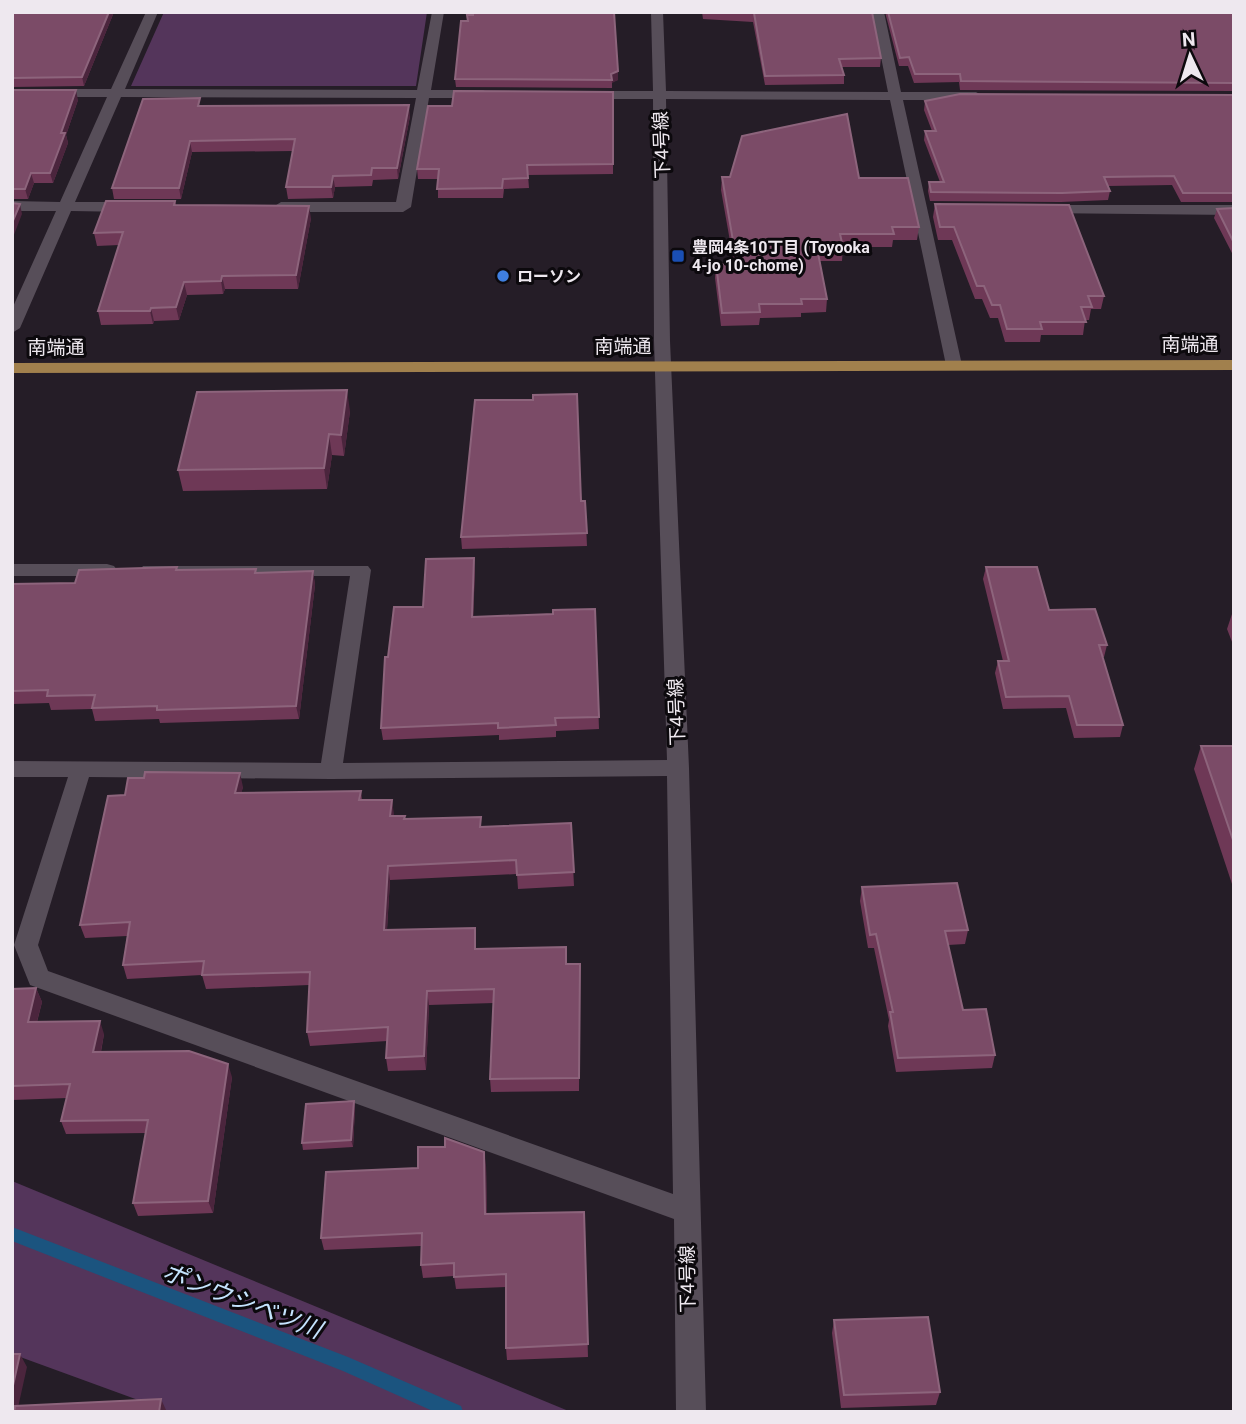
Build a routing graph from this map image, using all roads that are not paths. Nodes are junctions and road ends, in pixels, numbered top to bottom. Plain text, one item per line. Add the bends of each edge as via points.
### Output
1 (152, 12) edge
2 (438, 12) edge
3 (657, 12) edge
4 (877, 12) edge
5 (12, 93) edge
6 (115, 93) junction
7 (425, 94) junction
8 (491, 94) edge
9 (571, 94) edge
10 (659, 94) junction
11 (894, 96) junction
12 (989, 96) edge
13 (12, 206) edge
14 (66, 206) junction
15 (147, 206) edge
16 (268, 207) edge
17 (1031, 210) edge
18 (1234, 210) edge
19 (12, 328) edge
20 (954, 365) junction
21 (1234, 365) edge
22 (664, 367) junction
23 (12, 368) edge
24 (12, 570) edge
25 (678, 768) junction
26 (12, 769) edge
27 (81, 769) junction
28 (331, 771) junction
29 (686, 1211) junction
30 (691, 1412) edge

1 - 6 street
2 - 7 street
3 - 10 street, 下4号線
4 - 11 street
5 - 6 street
6 - 7 street
6 - 14 street
7 - 8 street
7 - 16 street via 403,207
9 - 10 street
10 - 11 street
10 - 22 street, 下4号線
11 - 12 street
11 - 20 street via 929,209
13 - 14 street
14 - 15 street
14 - 19 street
17 - 18 street
20 - 21 main road, 南端通
20 - 22 main road, 南端通
22 - 23 main road, 南端通
22 - 25 street, 下4号線
24 - 28 street via 361,570
25 - 28 street
25 - 29 street, 下4号線
26 - 27 street
27 - 28 street
27 - 29 street via 26,945 39,978
29 - 30 street, 下4号線

